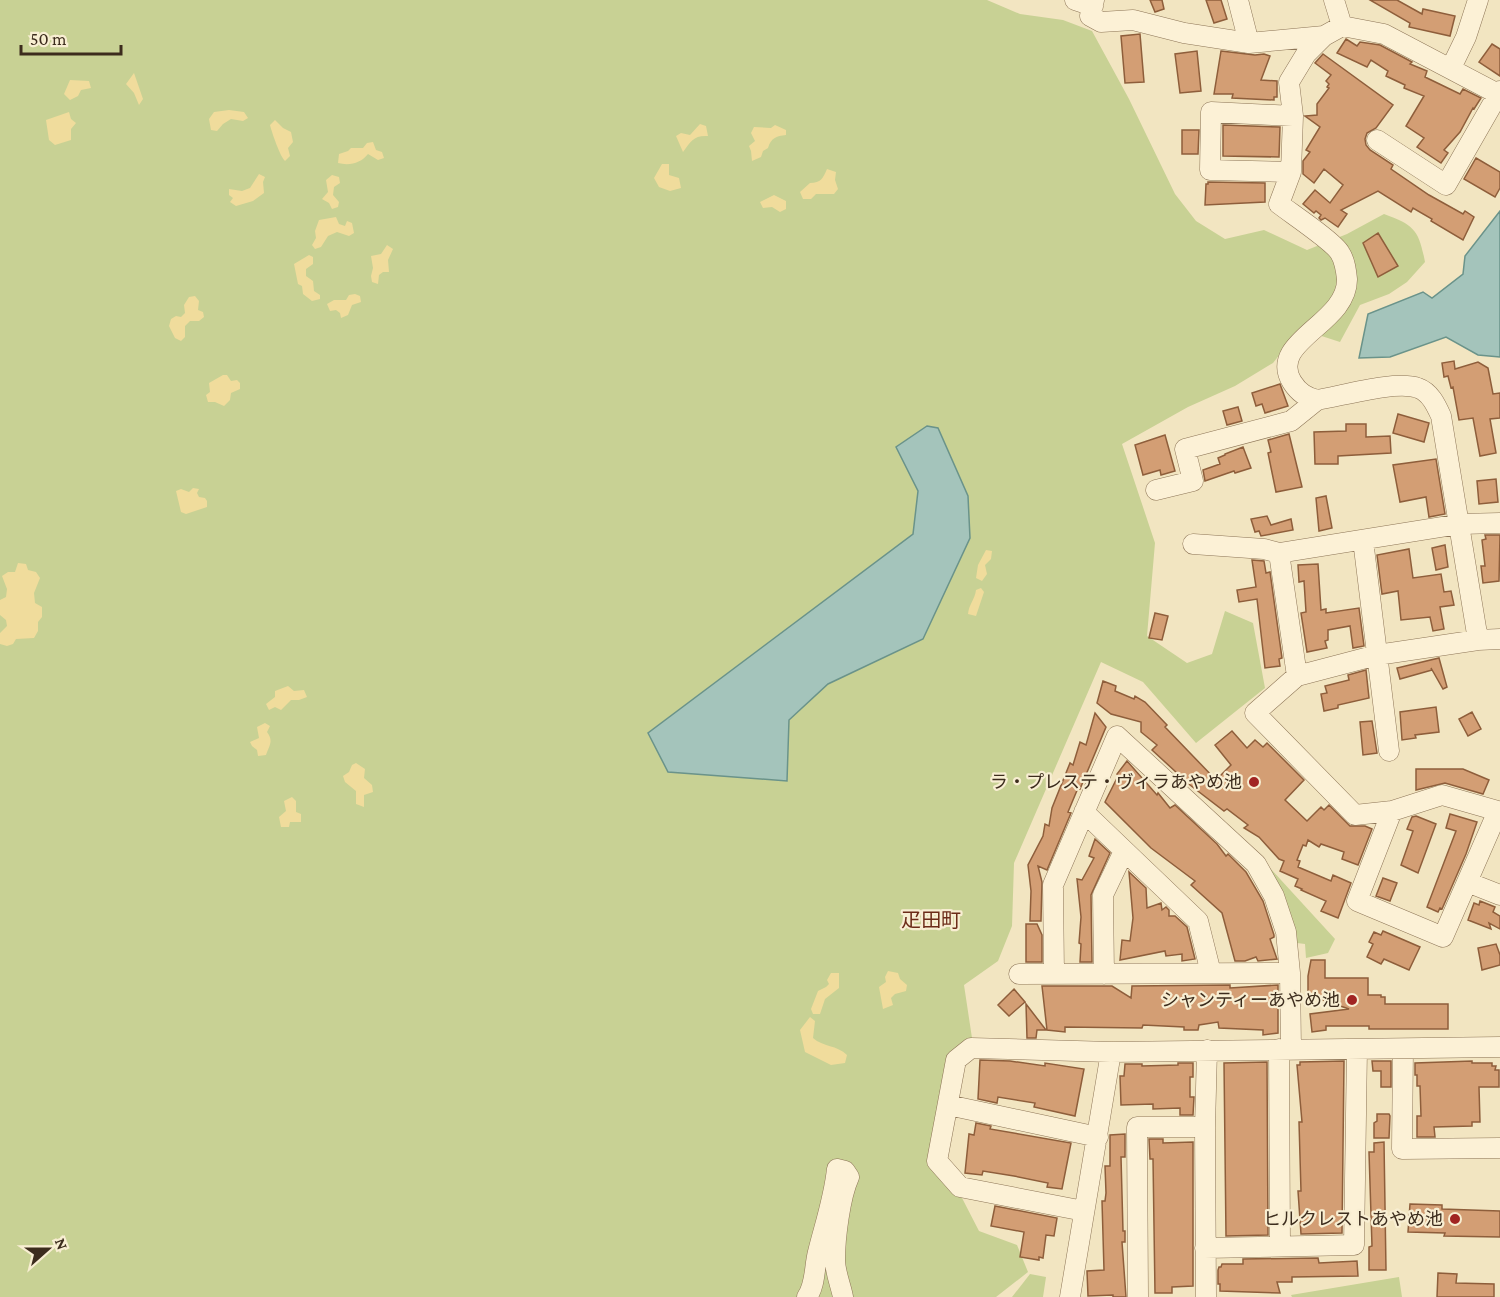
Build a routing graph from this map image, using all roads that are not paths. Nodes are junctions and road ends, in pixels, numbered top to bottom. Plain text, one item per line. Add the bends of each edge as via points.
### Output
1 (1238, 0) edge
2 (1334, 0) edge
3 (1478, 0) edge
4 (1087, 2) edge
5 (1342, 26) junction
6 (1324, 36) junction
7 (1249, 44) junction
8 (1451, 68) junction
9 (1499, 93) edge
10 (1293, 116) junction
11 (1377, 140) dead end
12 (1291, 172) junction
13 (1317, 400) junction
14 (1156, 490) dead end
15 (1500, 523) edge
16 (1460, 524) junction
17 (1363, 540) junction
18 (1193, 544) dead end
19 (1279, 554) junction
20 (1500, 639) edge
21 (1478, 640) junction
22 (1377, 655) junction
23 (1297, 676) junction
24 (1389, 751) dead end
25 (1499, 811) edge
26 (1084, 812) junction
27 (1392, 812) junction
28 (1124, 851) junction
29 (1467, 882) junction
30 (1500, 896) edge
31 (1290, 973) junction
32 (1019, 974) dead end
33 (1054, 974) junction
34 (1104, 974) junction
35 (1211, 974) junction
36 (1500, 1047) edge
37 (1285, 1049) junction
38 (1357, 1049) junction
39 (1403, 1049) junction
40 (1207, 1050) junction
41 (1111, 1052) junction
42 (948, 1105) junction
43 (1205, 1127) junction
44 (1098, 1137) junction
45 (1500, 1148) edge
46 (1084, 1211) junction
47 (1280, 1245) junction
48 (1205, 1248) junction
49 (807, 1297) edge
50 (843, 1297) edge
51 (1070, 1297) edge
52 (1138, 1297) edge
53 (1206, 1297) edge

1 - 7 street
2 - 5 street
3 - 8 street
4 - 7 street via 1090,16 1101,22 1133,20
5 - 6 street
5 - 8 street via 1384,34
6 - 7 street
6 - 10 street via 1306,54 1289,82
8 - 9 street
9 - 11 street via 1446,184
10 - 12 street
10 - 12 street via 1211,112 1210,170
12 - 13 street via 1280,204 1340,251 1346,269 1347,291 1334,311 1291,351 1286,363 1296,389
13 - 14 street via 1291,421 1185,449 1193,481
13 - 16 street via 1402,384 1420,388 1434,400 1441,416
15 - 16 street
16 - 17 street
16 - 21 street
17 - 19 street
17 - 22 street
18 - 19 street via 1264,549
19 - 23 street
20 - 21 street
21 - 22 street
22 - 23 street
22 - 24 street
23 - 27 street via 1255,712 1355,815
25 - 27 street via 1442,795
25 - 29 street
26 - 28 street
26 - 31 street via 1117,736 1256,864 1274,896 1286,932
26 - 33 street via 1053,885
27 - 29 street via 1357,901 1443,937
28 - 34 street via 1103,895
28 - 35 street via 1198,921
29 - 30 street
31 - 35 street
31 - 37 street
32 - 33 street
33 - 34 street
34 - 35 street
36 - 39 street
37 - 38 street
37 - 40 street
37 - 47 street
38 - 39 street
38 - 47 street via 1354,1245
39 - 45 street via 1402,1149
40 - 41 street
40 - 43 street
41 - 42 street via 971,1048 956,1060
41 - 44 street
42 - 44 street
42 - 46 street via 937,1161 960,1187
43 - 48 street
43 - 52 street via 1137,1126
44 - 46 street
46 - 51 street
47 - 48 street
48 - 53 street
49 - 50 street via 813,1288 837,1169 849,1177 834,1263

